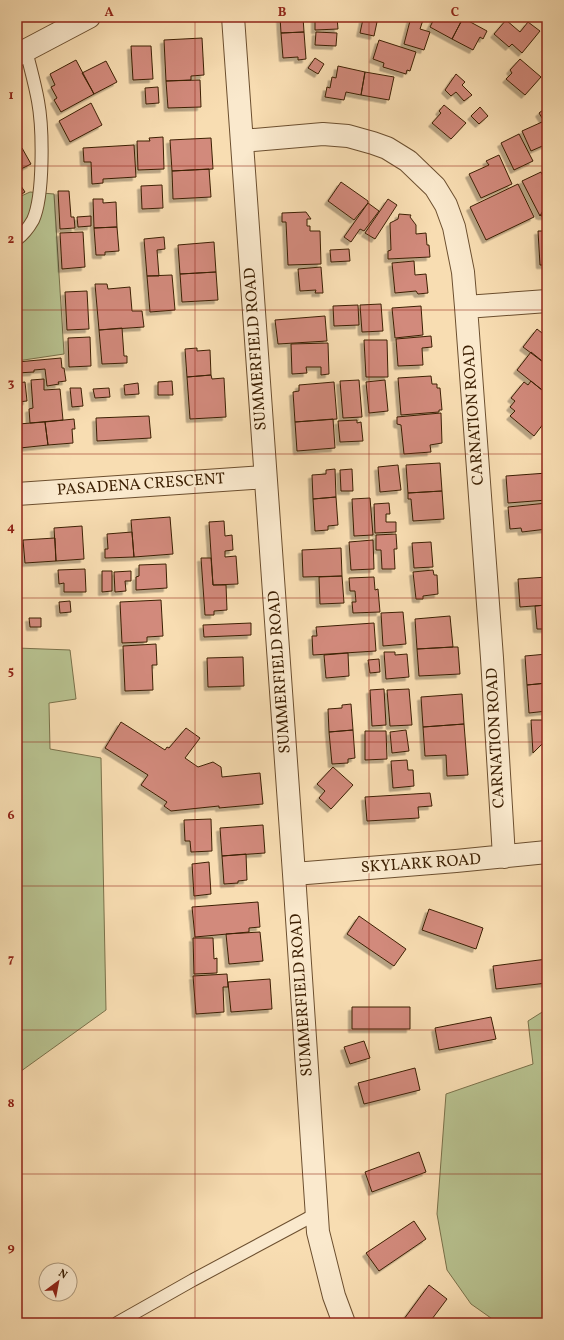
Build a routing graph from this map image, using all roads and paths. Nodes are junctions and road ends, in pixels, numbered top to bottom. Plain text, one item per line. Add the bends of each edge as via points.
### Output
1 (89, 17) edge
2 (234, 17) edge
3 (22, 52) edge
4 (242, 141) junction
5 (17, 238) edge
6 (547, 301) edge
7 (466, 307) junction
8 (265, 477) junction
9 (17, 494) edge
10 (547, 852) edge
11 (504, 857) junction
12 (294, 874) junction
13 (316, 1214) junction
14 (117, 1323) edge
15 (344, 1323) edge

1 - 3 street
2 - 4 street, SUMMERFIELD ROAD
3 - 5 lane via 38,102 41,170 33,219 24,234
4 - 7 street, CARNATION ROAD via 324,134 348,136 387,148 408,161 435,187 446,205 454,227 463,272
4 - 8 street, SUMMERFIELD ROAD
6 - 7 street
7 - 11 street, CARNATION ROAD
8 - 9 street, PASADENA CRESCENT
8 - 12 street, SUMMERFIELD ROAD
10 - 11 street, SKYLARK ROAD
11 - 12 street, SKYLARK ROAD
12 - 13 street, SUMMERFIELD ROAD
13 - 14 lane
13 - 15 street, SUMMERFIELD ROAD via 334,1296

